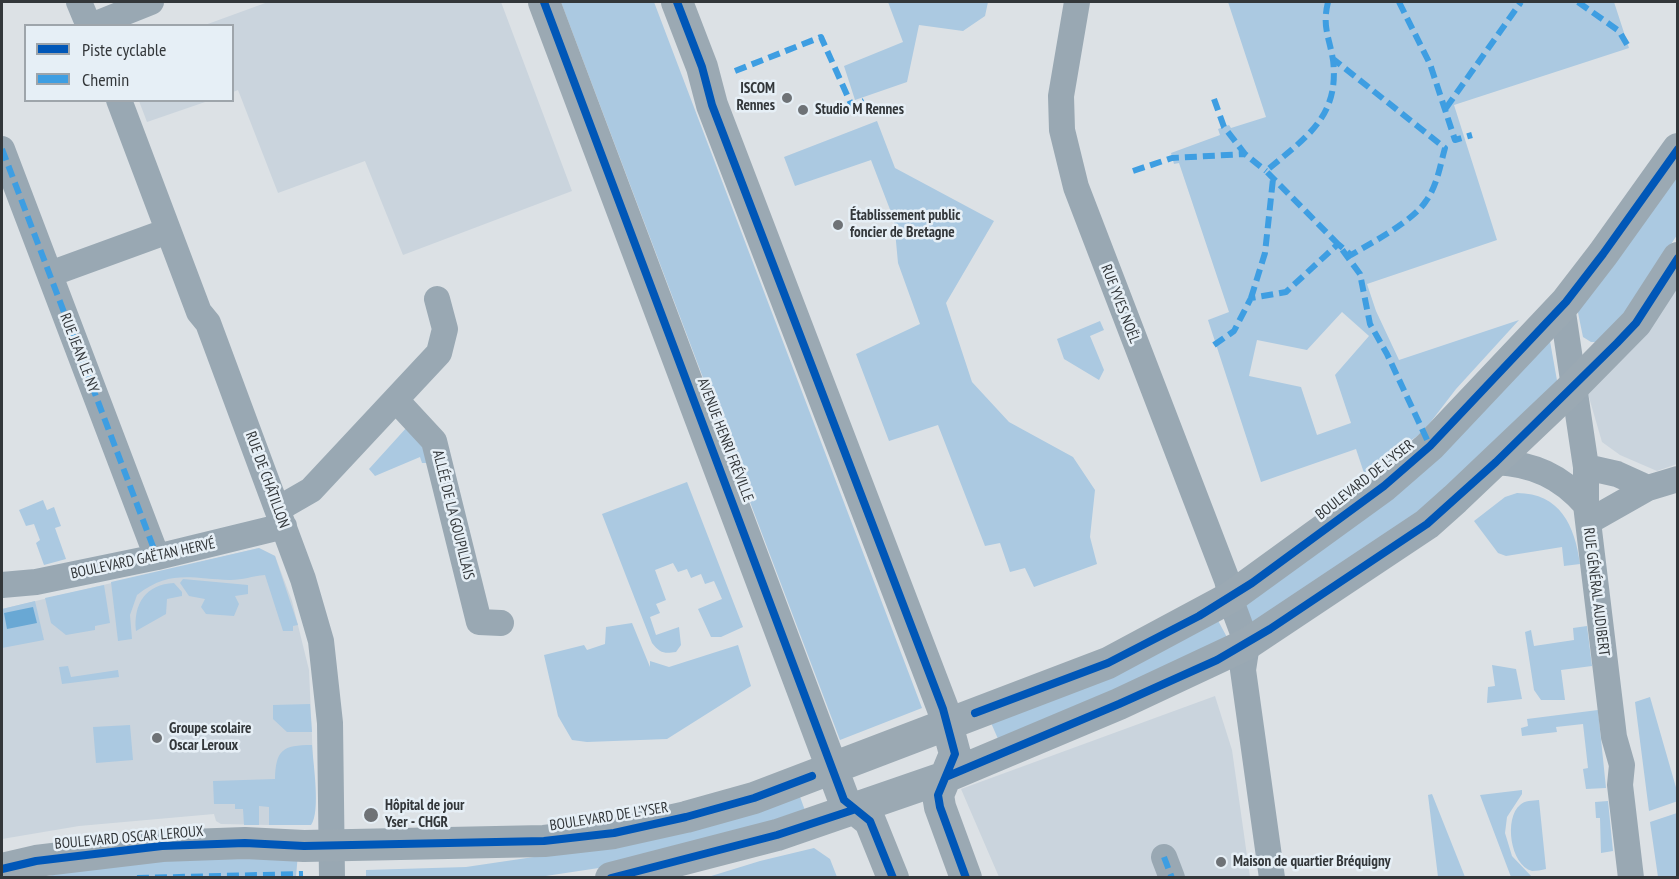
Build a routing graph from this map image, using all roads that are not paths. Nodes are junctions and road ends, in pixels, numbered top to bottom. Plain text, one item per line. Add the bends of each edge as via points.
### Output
1 (79, 2) edge
2 (151, 2) edge
3 (544, 2) edge
4 (677, 2) edge
5 (1077, 2) edge
6 (89, 24) edge
7 (95, 24) edge
8 (120, 102) edge
9 (2, 149) edge
10 (1677, 149) edge
11 (168, 231) junction
12 (1677, 258) edge
13 (50, 274) junction
14 (437, 299) dead end
15 (1562, 306) junction
16 (1574, 386) junction
17 (396, 400) junction
18 (1496, 462) junction
19 (1586, 467) junction
20 (1677, 479) edge
21 (1648, 488) junction
22 (1587, 514) junction
23 (281, 517) junction
24 (157, 556) junction
25 (2, 585) edge
26 (1231, 597) junction
27 (501, 623) dead end
28 (1247, 644) junction
29 (948, 724) junction
30 (832, 768) junction
31 (948, 776) junction
32 (853, 810) junction
33 (331, 845) junction
34 (2, 869) edge
35 (332, 878) edge
36 (611, 878) edge
37 (893, 878) edge
38 (966, 878) edge
39 (1272, 878) edge
40 (1631, 878) edge

1 - 6 street
2 - 7 street
3 - 30 main road, AVENUE HENRI FRÉVILLE
4 - 29 main road via 716,116
5 - 26 street, RUE YVES NOËL via 1061,96 1062,130 1076,187
8 - 11 street, RUE DE CHÂTILLON
9 - 13 street, RUE JEAN LE NY
10 - 15 main road, BOULEVARD DE L'YSER
11 - 13 street
11 - 23 street, RUE DE CHÂTILLON via 199,312 208,323
12 - 16 main road via 1636,323
13 - 24 street, RUE JEAN LE NY
14 - 17 street via 445,329 439,353
15 - 16 street, RUE GÉNÉRAL AUDIBERT
15 - 26 main road, BOULEVARD DE L'YSER via 1430,446 1384,486
16 - 18 main road
16 - 19 street, RUE GÉNÉRAL AUDIBERT
17 - 23 street
17 - 27 street, ALLÉE DE LA GOUPILLAIS via 434,441 479,622
18 - 22 street via 1545,471 1563,482
18 - 28 main road via 1427,524
19 - 21 street via 1617,474
19 - 22 street, RUE GÉNÉRAL AUDIBERT
20 - 21 street
21 - 22 street
22 - 40 street, RUE GÉNÉRAL AUDIBERT via 1614,737 1622,765 1620,785
23 - 24 street, BOULEVARD GAËTAN HERVÉ
23 - 33 street, RUE DE CHÂTILLON via 307,588 322,649 330,723
24 - 25 street, BOULEVARD GAËTAN HERVÉ via 36,582
26 - 28 street, RUE YVES NOËL
26 - 29 main road, BOULEVARD DE L'YSER via 1108,663
28 - 31 main road via 1119,704
28 - 39 street via 1243,670
29 - 30 main road, BOULEVARD DE L'YSER
29 - 31 main road via 955,754
30 - 32 main road, AVENUE HENRI FRÉVILLE via 844,800
30 - 33 main road, BOULEVARD DE L'YSER via 754,798 614,833 544,841
31 - 32 main road
31 - 38 main road via 938,795 940,807
32 - 36 main road via 777,835
32 - 37 main road, AVENUE HENRI FRÉVILLE via 870,821
33 - 34 main road, BOULEVARD OSCAR LEROUX via 162,846 36,861
33 - 35 street, RUE DE CHÂTILLON

